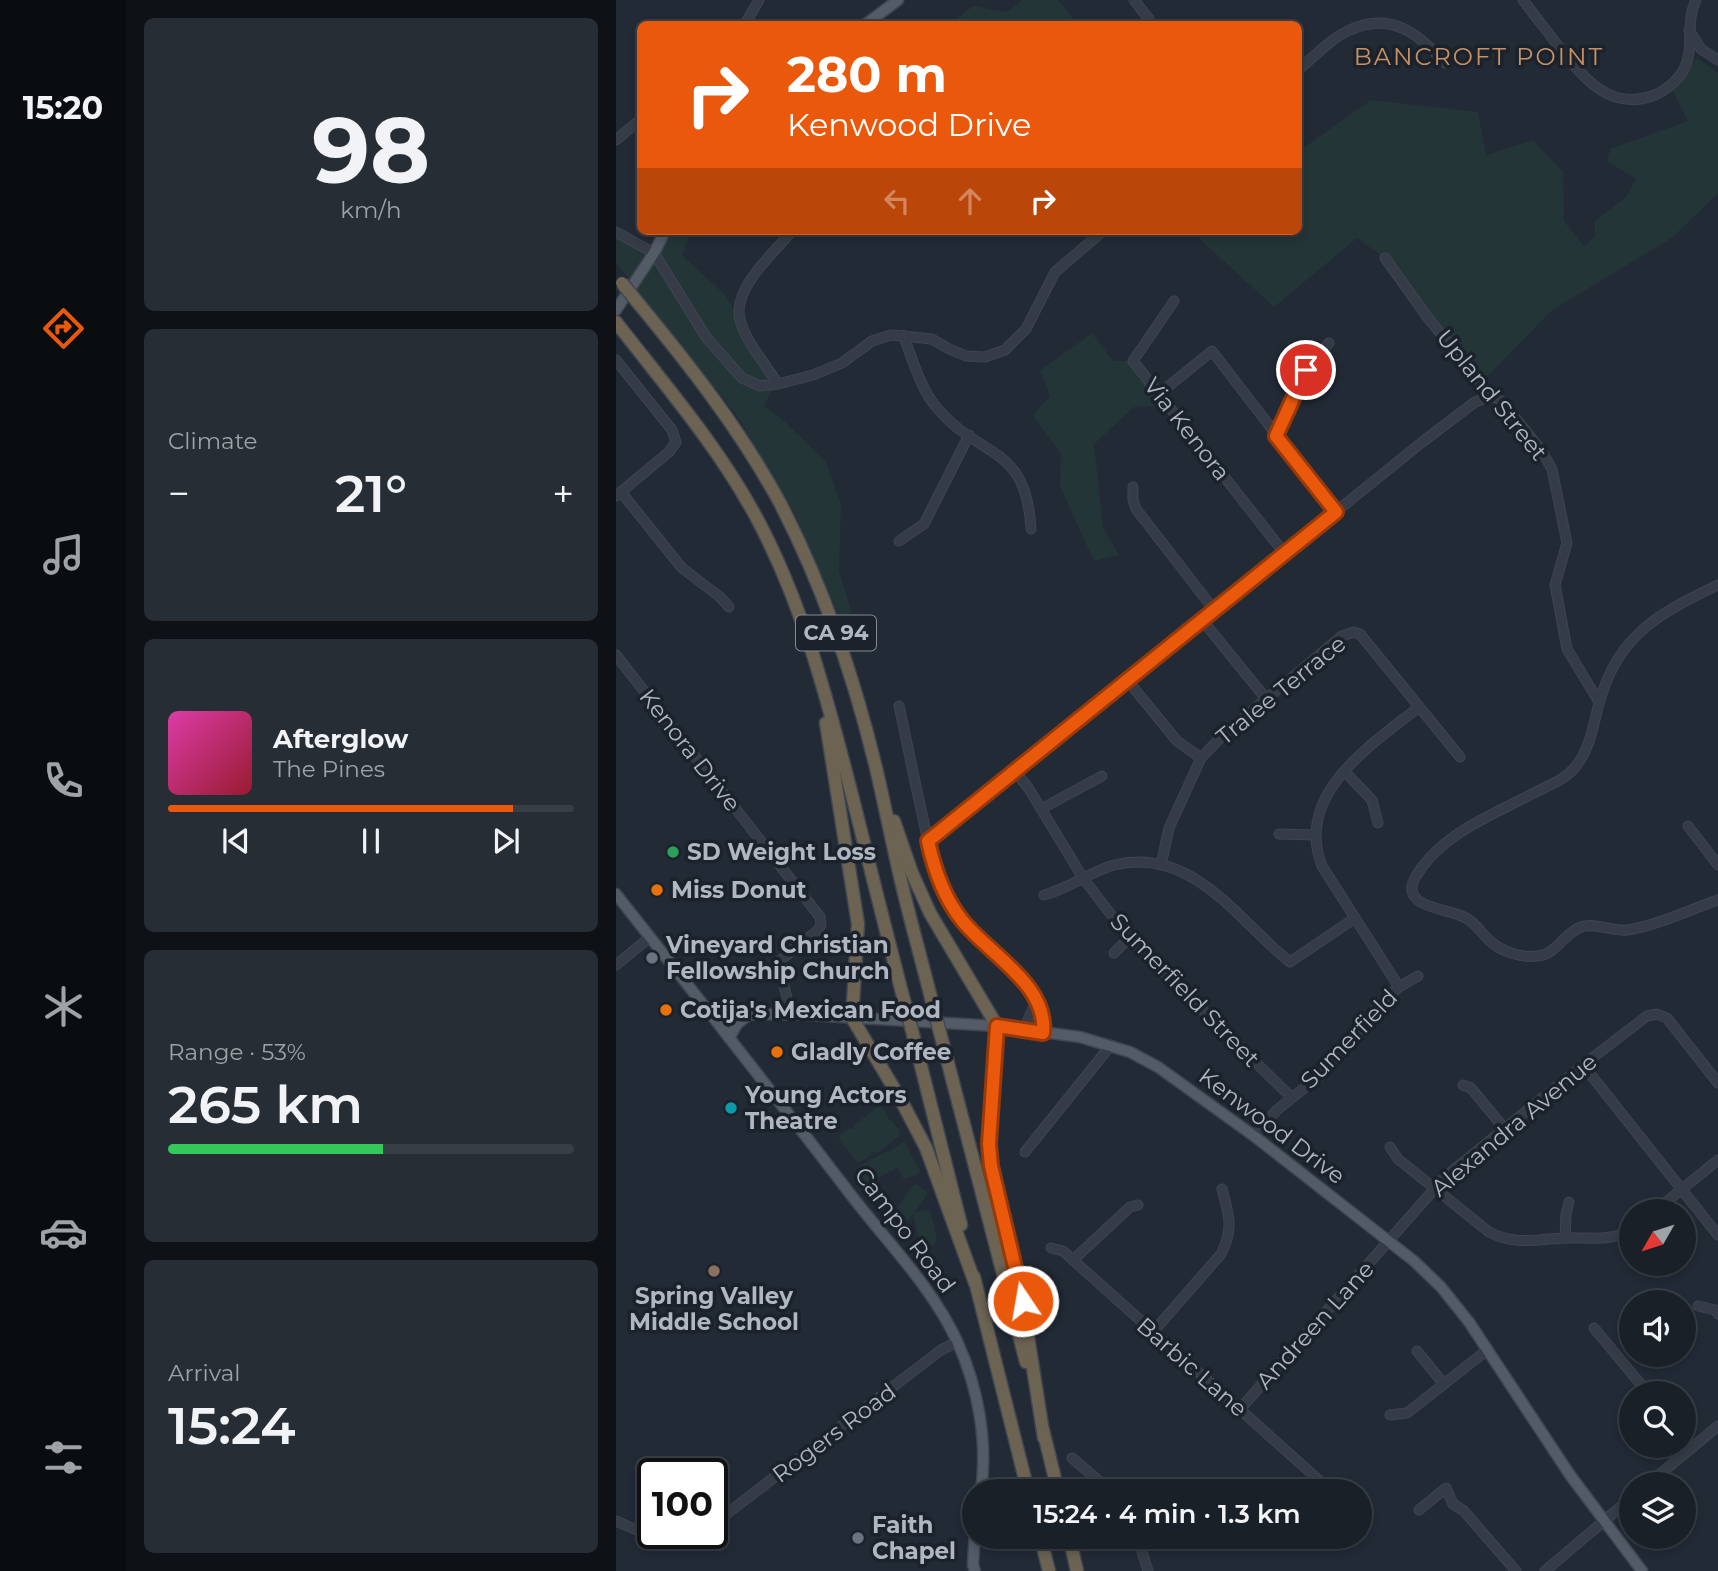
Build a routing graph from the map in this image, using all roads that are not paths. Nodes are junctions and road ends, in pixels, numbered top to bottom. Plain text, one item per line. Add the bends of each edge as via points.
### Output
1 (759, 0) edge
2 (898, 0) edge
3 (1134, 0) edge
4 (1523, 0) edge
5 (1696, 0) edge
6 (1149, 19) dead end
7 (747, 21) edge
8 (870, 21) edge
9 (1689, 30) junction
10 (1718, 60) edge
11 (1445, 62) dead end
12 (1302, 67) edge
13 (637, 122) edge
14 (616, 140) edge
15 (616, 232) edge
16 (663, 235) edge
17 (789, 235) edge
18 (1098, 235) edge
19 (654, 253) junction
20 (1385, 258) dead end
21 (619, 279) edge
22 (1174, 301) dead end
23 (616, 310) edge
24 (618, 324) edge
25 (903, 335) junction
26 (1329, 343) dead end
27 (616, 360) edge
28 (779, 384) junction
29 (1159, 394) junction
30 (1492, 396) junction
31 (969, 435) junction
32 (1276, 436) junction
33 (1133, 487) dead end
34 (618, 494) edge
35 (1336, 512) junction
36 (1031, 529) dead end
37 (899, 541) dead end
38 (1285, 554) junction
39 (1718, 585) edge
40 (729, 607) dead end
41 (1215, 611) junction
42 (1203, 621) junction
43 (616, 655) edge
44 (818, 673) junction
45 (1128, 681) junction
46 (1268, 699) junction
47 (1599, 702) junction
48 (899, 706) dead end
49 (1419, 707) junction
50 (1460, 757) dead end
51 (1201, 758) junction
52 (876, 766) junction
53 (1015, 771) junction
54 (1345, 772) junction
55 (1102, 776) dead end
56 (1041, 809) junction
57 (1378, 823) dead end
58 (1688, 826) dead end
59 (1279, 834) dead end
60 (1315, 835) junction
61 (928, 841) junction
62 (1161, 864) junction
63 (1718, 865) edge
64 (1083, 878) junction
65 (616, 894) edge
66 (1044, 895) dead end
67 (1718, 900) edge
68 (1354, 918) junction
69 (650, 937) junction
70 (1129, 938) junction
71 (1114, 953) dead end
72 (616, 965) edge
73 (1418, 976) dead end
74 (1399, 988) junction
75 (1037, 998) junction
76 (751, 1013) junction
77 (711, 1014) junction
78 (791, 1014) junction
79 (852, 1018) junction
80 (997, 1026) junction
81 (1024, 1030) junction
82 (1043, 1033) junction
83 (729, 1038) junction
84 (1111, 1045) junction
85 (1583, 1065) junction
86 (1718, 1083) edge
87 (1463, 1085) dead end
88 (1291, 1097) junction
89 (1504, 1128) junction
90 (1254, 1136) junction
91 (1390, 1147) dead end
92 (1025, 1152) dead end
93 (1718, 1160) edge
94 (1435, 1188) junction
95 (1222, 1189) dead end
96 (1681, 1190) junction
97 (1670, 1199) edge
98 (1569, 1202) dead end
99 (1138, 1205) dead end
100 (1619, 1234) edge
101 (1718, 1235) edge
102 (1565, 1238) junction
103 (1388, 1242) junction
104 (1051, 1248) dead end
105 (1073, 1260) junction
106 (975, 1283) junction
107 (1698, 1306) dead end
108 (1718, 1314) edge
109 (1594, 1328) dead end
110 (1152, 1333) junction
111 (957, 1342) junction
112 (1418, 1351) dead end
113 (1486, 1351) junction
114 (1638, 1381) edge
115 (1443, 1383) junction
116 (1241, 1408) junction
117 (1390, 1415) dead end
118 (1718, 1426) edge
119 (1044, 1438) junction
120 (1696, 1444) edge
121 (1072, 1458) dead end
122 (1680, 1458) edge
123 (1663, 1472) edge
124 (983, 1479) edge
125 (1025, 1479) edge
126 (1055, 1479) edge
127 (1097, 1479) edge
128 (1318, 1479) edge
129 (1619, 1509) edge
130 (1419, 1510) dead end
131 (728, 1513) edge
132 (616, 1521) edge
133 (1604, 1522) junction
134 (637, 1530) edge
135 (974, 1549) edge
136 (1043, 1549) edge
137 (1072, 1549) edge
138 (1141, 1549) edge
139 (975, 1571) edge
140 (1049, 1571) edge
141 (1077, 1571) edge
142 (1148, 1571) edge
143 (1516, 1571) edge
144 (1545, 1571) edge
145 (1642, 1571) edge

1 - 7 street
2 - 8 main road
3 - 6 street
4 - 9 street via 1586,80 1619,99 1656,95 1677,79 1687,62
5 - 9 street
9 - 10 street via 1701,49
11 - 12 street via 1415,33 1370,24 1350,30
13 - 14 street
15 - 19 street
16 - 19 main road
17 - 28 street via 740,296 738,306 742,327
18 - 25 street via 1055,272 1026,329 1005,350 985,357 966,356 932,339
19 - 23 main road
19 - 28 street via 706,337 742,378 760,386
20 - 30 street, Upland Street
21 - 52 highway, CA 94, bridge via 703,383 780,504 835,631
22 - 29 street, Via Kenora via 1133,361
24 - 44 highway, CA 94 via 714,448 755,515 786,583
25 - 28 street via 872,341 842,363
25 - 31 street via 937,408
26 - 32 street via 1306,370
27 - 34 street via 672,430 676,442 670,453
29 - 32 street via 1212,351
29 - 38 street, Via Kenora
30 - 35 street via 1475,402
30 - 47 street, Upland Street via 1525,430 1552,469 1567,543 1555,585 1567,649
31 - 36 street via 1004,459 1020,478
31 - 37 street via 924,524
32 - 35 street
33 - 41 street via 1136,509
34 - 40 street via 682,568
35 - 38 street
38 - 41 street
39 - 47 street via 1659,615 1642,629 1616,660
41 - 42 street
42 - 45 street
42 - 46 street
43 - 78 street, Kenora Drive via 820,917 818,930 778,962
44 - 79 highway via 858,925
44 - 106 highway, CA 94, bridge
45 - 51 street via 1177,741
45 - 53 street
46 - 49 street, Tralee Terrace via 1342,636 1354,632
46 - 51 street, Tralee Terrace
47 - 67 street via 1592,736 1576,766 1555,783 1454,835 1416,877 1412,886 1416,899 1468,919 1500,949 1530,956 1552,952 1580,927 1629,930
48 - 61 street
49 - 50 street
49 - 54 street
51 - 62 street, Tralee Terrace via 1169,828
52 - 80 highway via 930,913
52 - 119 highway, CA 94, bridge via 899,874
53 - 56 street, Sumerfield Street
53 - 61 street
54 - 57 street via 1375,804
54 - 60 street via 1325,795
55 - 56 street
56 - 64 street, Sumerfield Street
58 - 63 street
59 - 60 street
60 - 68 street via 1322,866
61 - 75 street via 935,872 960,918
62 - 64 street via 1124,864
62 - 68 street via 1202,881 1290,962
64 - 66 street
64 - 70 street, Sumerfield Street
65 - 69 main road, Campo Road
68 - 74 street
69 - 72 street
69 - 77 main road, Campo Road
70 - 71 street
70 - 88 street, Sumerfield Street
73 - 74 street, Sumerfield
74 - 88 street, Sumerfield via 1364,1020 1324,1072
75 - 81 street
75 - 82 street
76 - 77 main road, Kenwood Drive
76 - 78 main road, Kenwood Drive
76 - 83 main road
77 - 83 main road, Campo Road
78 - 79 main road, Kenwood Drive
79 - 80 main road, Kenwood Drive
79 - 106 highway via 926,1148
80 - 81 main road, Kenwood Drive
80 - 119 highway via 991,1166 1020,1286
81 - 82 main road, Kenwood Drive
82 - 84 main road, Kenwood Drive
83 - 111 main road, Campo Road via 927,1293
84 - 90 main road, Kenwood Drive via 1158,1067
84 - 92 street
85 - 86 street, Alexandra Avenue via 1647,1016 1657,1014 1667,1018
85 - 89 street, Alexandra Avenue
85 - 96 street
87 - 89 street via 1471,1088
88 - 90 street, Sumerfield
89 - 94 street, Alexandra Avenue
90 - 103 main road, Kenwood Drive
91 - 94 street
93 - 96 street
94 - 102 street via 1501,1237 1527,1242
94 - 103 street, Alexandra Avenue
95 - 110 street via 1230,1218 1228,1241
96 - 97 street
96 - 101 street
98 - 102 street
99 - 105 street via 1129,1207
100 - 102 street
103 - 113 main road, Kenwood Drive via 1446,1293
103 - 116 street, Andreen Lane
104 - 105 street, Barbic Lane
105 - 110 street, Barbic Lane
106 - 125 highway, CA 94
107 - 108 street
109 - 114 street
110 - 116 street, Barbic Lane
111 - 124 main road, Campo Road via 979,1413
111 - 131 street, Rogers Road
112 - 115 street
113 - 115 street
113 - 133 main road, Kenwood Drive
115 - 117 street via 1406,1413
116 - 128 street, Barbic Lane
118 - 120 street
119 - 126 highway, CA 94
121 - 127 street
122 - 123 street
129 - 133 street
130 - 143 street via 1446,1488 1453,1504
132 - 134 street
133 - 144 street
133 - 145 main road, Kenwood Drive
135 - 139 main road
136 - 140 highway
137 - 141 highway
138 - 142 street

